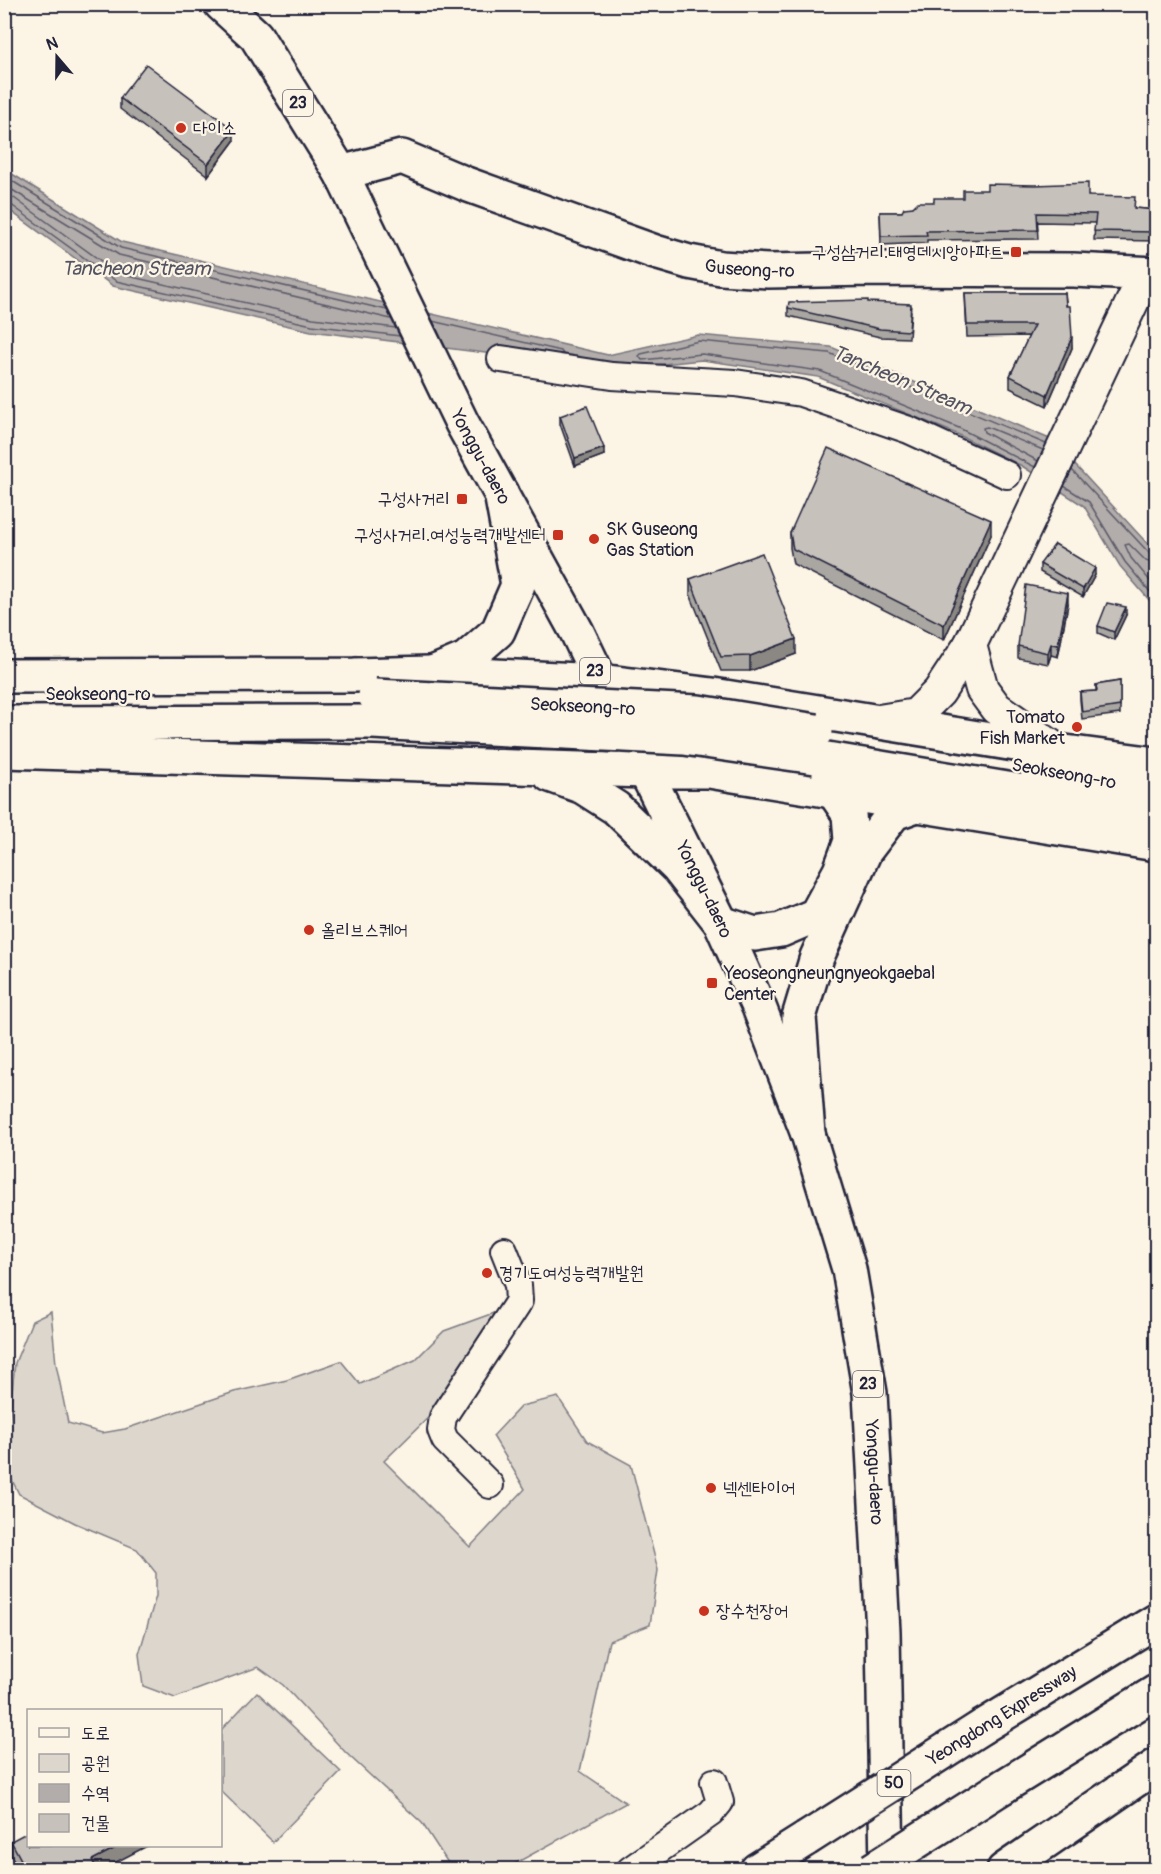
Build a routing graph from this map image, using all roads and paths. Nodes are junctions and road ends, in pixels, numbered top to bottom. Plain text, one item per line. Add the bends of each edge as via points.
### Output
1 (221, 4) edge
2 (341, 173) junction
3 (1151, 275) edge
4 (501, 359) dead end
5 (1007, 475) dead end
6 (501, 493) junction
7 (970, 645) junction
8 (430, 673) junction
9 (4, 676) edge
10 (600, 681) junction
11 (4, 693) edge
12 (788, 708) junction
13 (374, 709) junction
14 (876, 721) junction
15 (4, 723) edge
16 (816, 744) junction
17 (4, 751) edge
18 (1058, 751) junction
19 (408, 763) junction
20 (1156, 764) edge
21 (498, 765) junction
22 (645, 771) junction
23 (778, 783) junction
24 (1156, 791) edge
25 (834, 792) junction
26 (919, 804) junction
27 (1156, 814) edge
28 (1156, 844) edge
29 (721, 923) junction
30 (808, 1134) junction
31 (504, 1250) dead end
32 (490, 1485) dead end
33 (1156, 1620) edge
34 (1156, 1692) edge
35 (1156, 1766) edge
36 (714, 1782) dead end
37 (630, 1869) edge
38 (757, 1869) edge
39 (872, 1869) edge
40 (887, 1869) edge
41 (1004, 1869) edge

1 - 2 main road, Yonggu-daero / 23 via 256,36
2 - 3 main road, Guseong-ro via 402,157 465,184 656,252 721,268 1073,270
2 - 6 main road, Yonggu-daero / 23 via 462,423
3 - 7 street
4 - 5 street via 612,376 735,383 801,393 909,430
6 - 8 main road via 518,585 498,631 466,659
6 - 10 main road, Yonggu-daero / 23
7 - 14 street via 939,692 916,715
7 - 18 street via 982,689 996,708
8 - 9 main road
8 - 10 main road
8 - 19 main road via 457,693 455,710 441,740
10 - 12 main road
10 - 22 main road, Yonggu-daero / 23
11 - 13 main road, Seokseong-ro
12 - 14 main road
12 - 23 main road via 761,716 751,737 758,762
13 - 15 main road, Seokseong-ro
13 - 16 main road, Seokseong-ro, bridge via 684,738
14 - 18 main road
16 - 24 main road, Seokseong-ro
16 - 27 main road, Seokseong-ro
17 - 19 main road
18 - 20 main road
19 - 21 main road
21 - 22 main road
21 - 29 main road via 544,773 583,787 616,808 678,868
22 - 23 main road via 709,771
22 - 29 main road, Yonggu-daero / 23
23 - 25 main road
25 - 26 main road
25 - 29 main road via 849,814 851,841 816,915 781,930 755,934
26 - 28 main road
26 - 30 main road via 894,813 866,851 817,957 799,1017
29 - 30 main road, Yonggu-daero / 23 via 759,1007
30 - 40 main road, Yonggu-daero / 23 via 849,1269 870,1393 883,1632
31 - 32 street via 518,1284 519,1301 443,1417 441,1430
33 - 38 main road, Yeongdong Expressway / 50, bridge
34 - 39 main road, bridge
35 - 41 main road
36 - 37 street via 720,1802 711,1813

